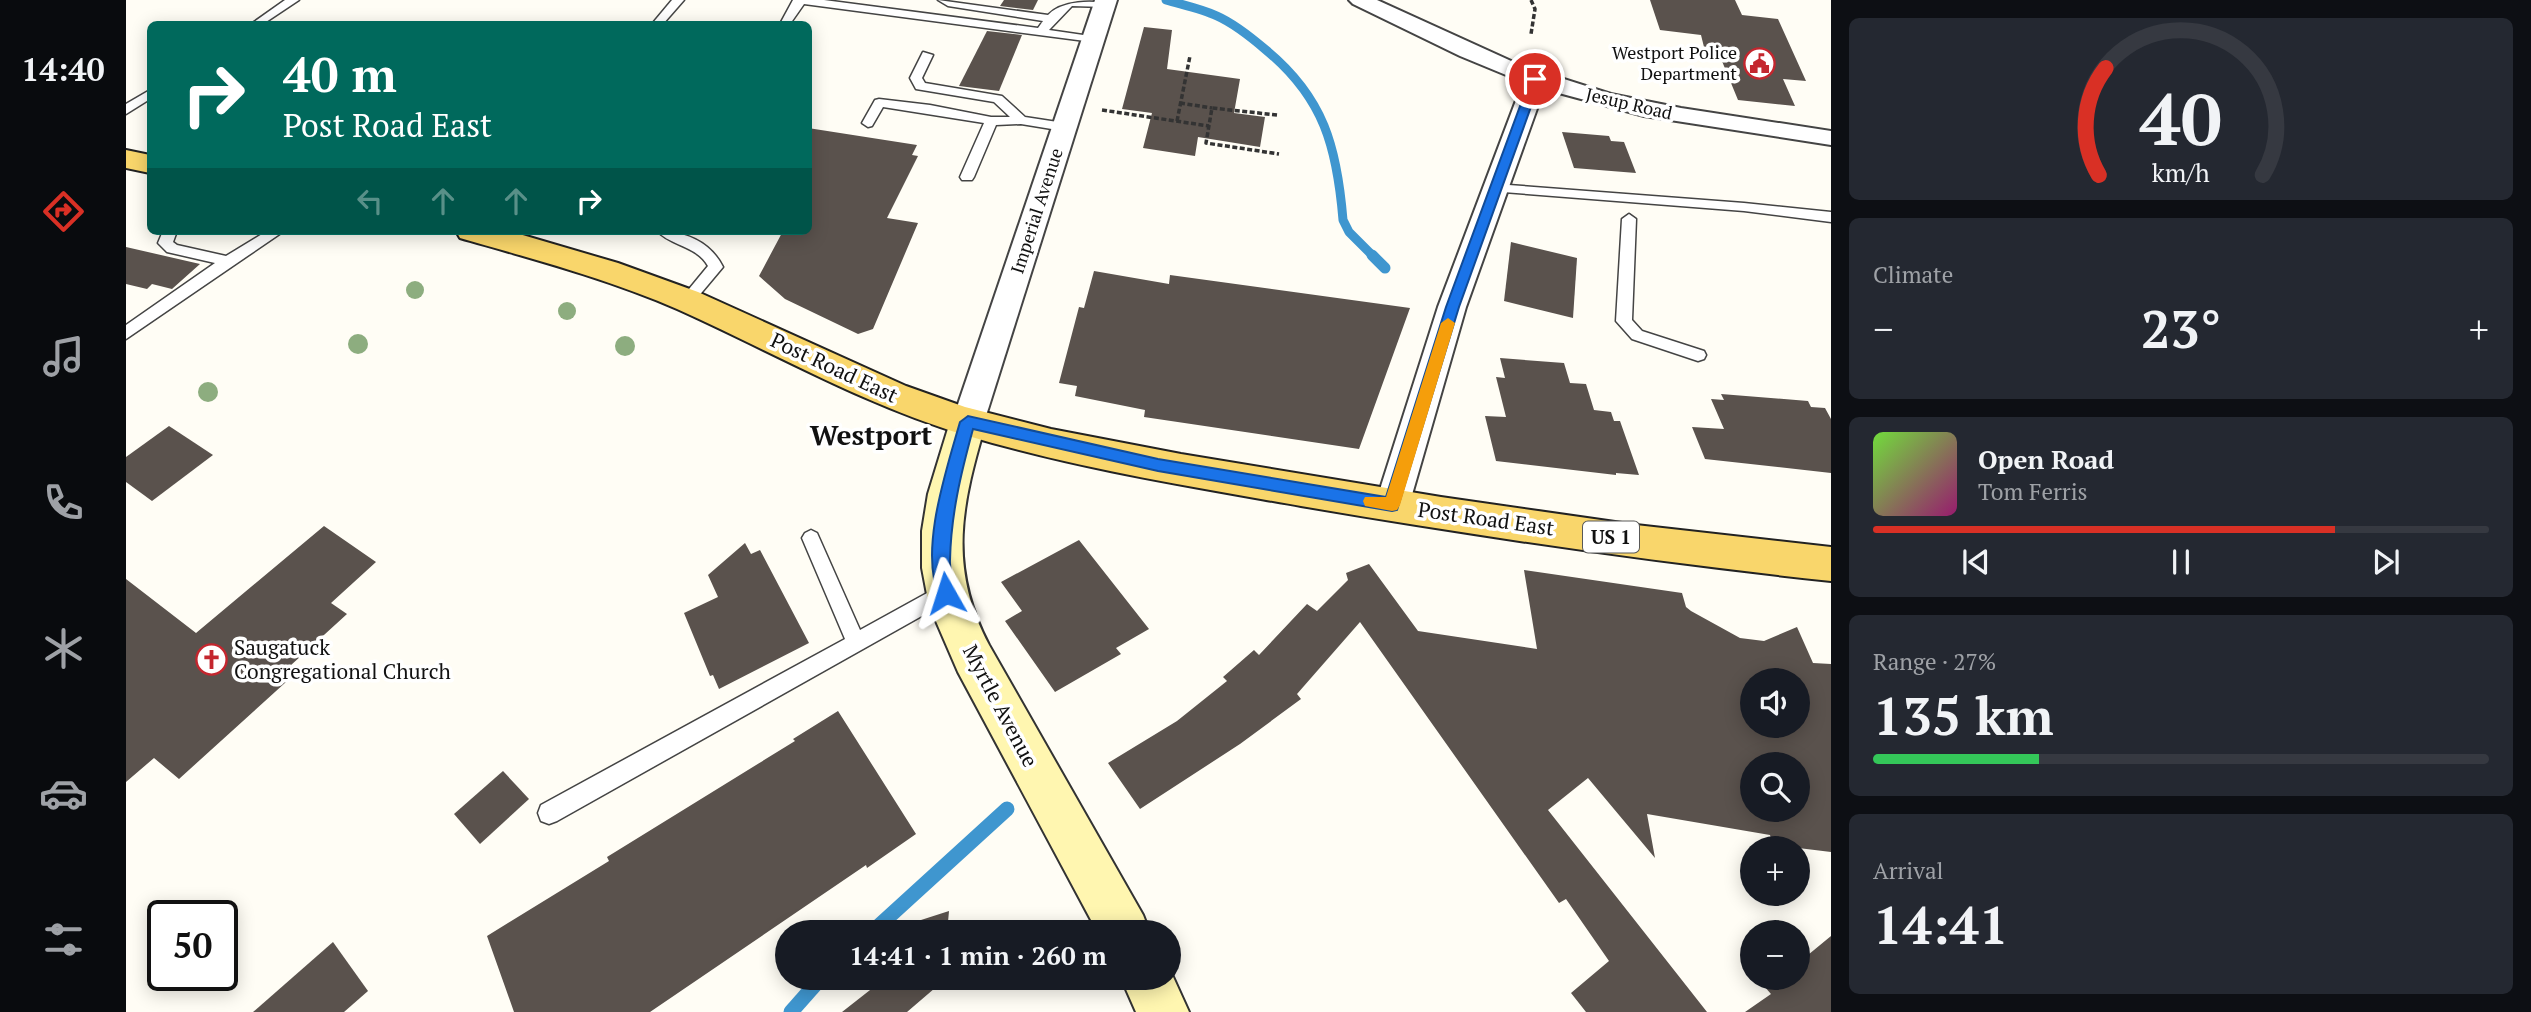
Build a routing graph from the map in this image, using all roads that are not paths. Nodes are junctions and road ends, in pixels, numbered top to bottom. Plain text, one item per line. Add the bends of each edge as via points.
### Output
1 (293, 0) edge
2 (678, 0) edge
3 (800, 0) edge
4 (944, 0) edge
5 (1360, 0) edge
6 (1106, 2) edge
7 (1050, 19) junction
8 (261, 21) edge
9 (660, 21) edge
10 (788, 21) edge
11 (1043, 31) junction
12 (1093, 39) junction
13 (927, 55) dead end
14 (1535, 79) junction
15 (147, 96) edge
16 (126, 110) edge
17 (1068, 116) junction
18 (1021, 120) junction
19 (992, 121) junction
20 (868, 122) dead end
21 (1831, 138) edge
22 (126, 159) edge
23 (147, 163) edge
24 (967, 177) dead end
25 (1495, 188) junction
26 (1831, 217) edge
27 (1629, 219) dead end
28 (168, 235) edge
29 (270, 235) edge
30 (486, 235) edge
31 (674, 235) edge
32 (228, 261) junction
33 (687, 300) junction
34 (126, 333) edge
35 (1698, 355) dead end
36 (968, 422) junction
37 (1392, 505) junction
38 (811, 538) dead end
39 (1831, 564) edge
40 (946, 593) junction
41 (856, 643) junction
42 (549, 813) dead end
43 (1118, 920) edge

1 - 8 lane
2 - 9 lane
3 - 10 lane
3 - 11 lane
4 - 7 lane
5 - 14 street, Jesup Road
6 - 7 lane via 1067,1
6 - 12 street, Imperial Avenue
7 - 11 lane
11 - 12 lane
12 - 17 street, Imperial Avenue
13 - 18 lane via 916,78 920,86 998,99
14 - 21 street, Jesup Road via 1649,110
14 - 25 street
15 - 16 lane
17 - 18 lane
17 - 36 street, Imperial Avenue
18 - 19 lane
19 - 20 lane via 879,103
19 - 24 lane
22 - 23 main road
25 - 26 lane
25 - 37 street via 1452,307
27 - 35 lane via 1624,321 1637,335
28 - 32 lane via 165,243 172,249
29 - 32 lane
30 - 33 main road, Post Road East / US 1 via 588,263
31 - 33 lane via 713,259 716,267
32 - 34 lane
33 - 36 main road, Post Road East / US 1 via 896,397
36 - 37 main road, Post Road East / US 1 via 1158,465
36 - 40 main road, Myrtle Avenue via 943,524 941,565
37 - 39 main road, Post Road East / US 1
38 - 41 lane
40 - 41 lane
40 - 43 main road, Myrtle Avenue via 983,674
41 - 42 lane

